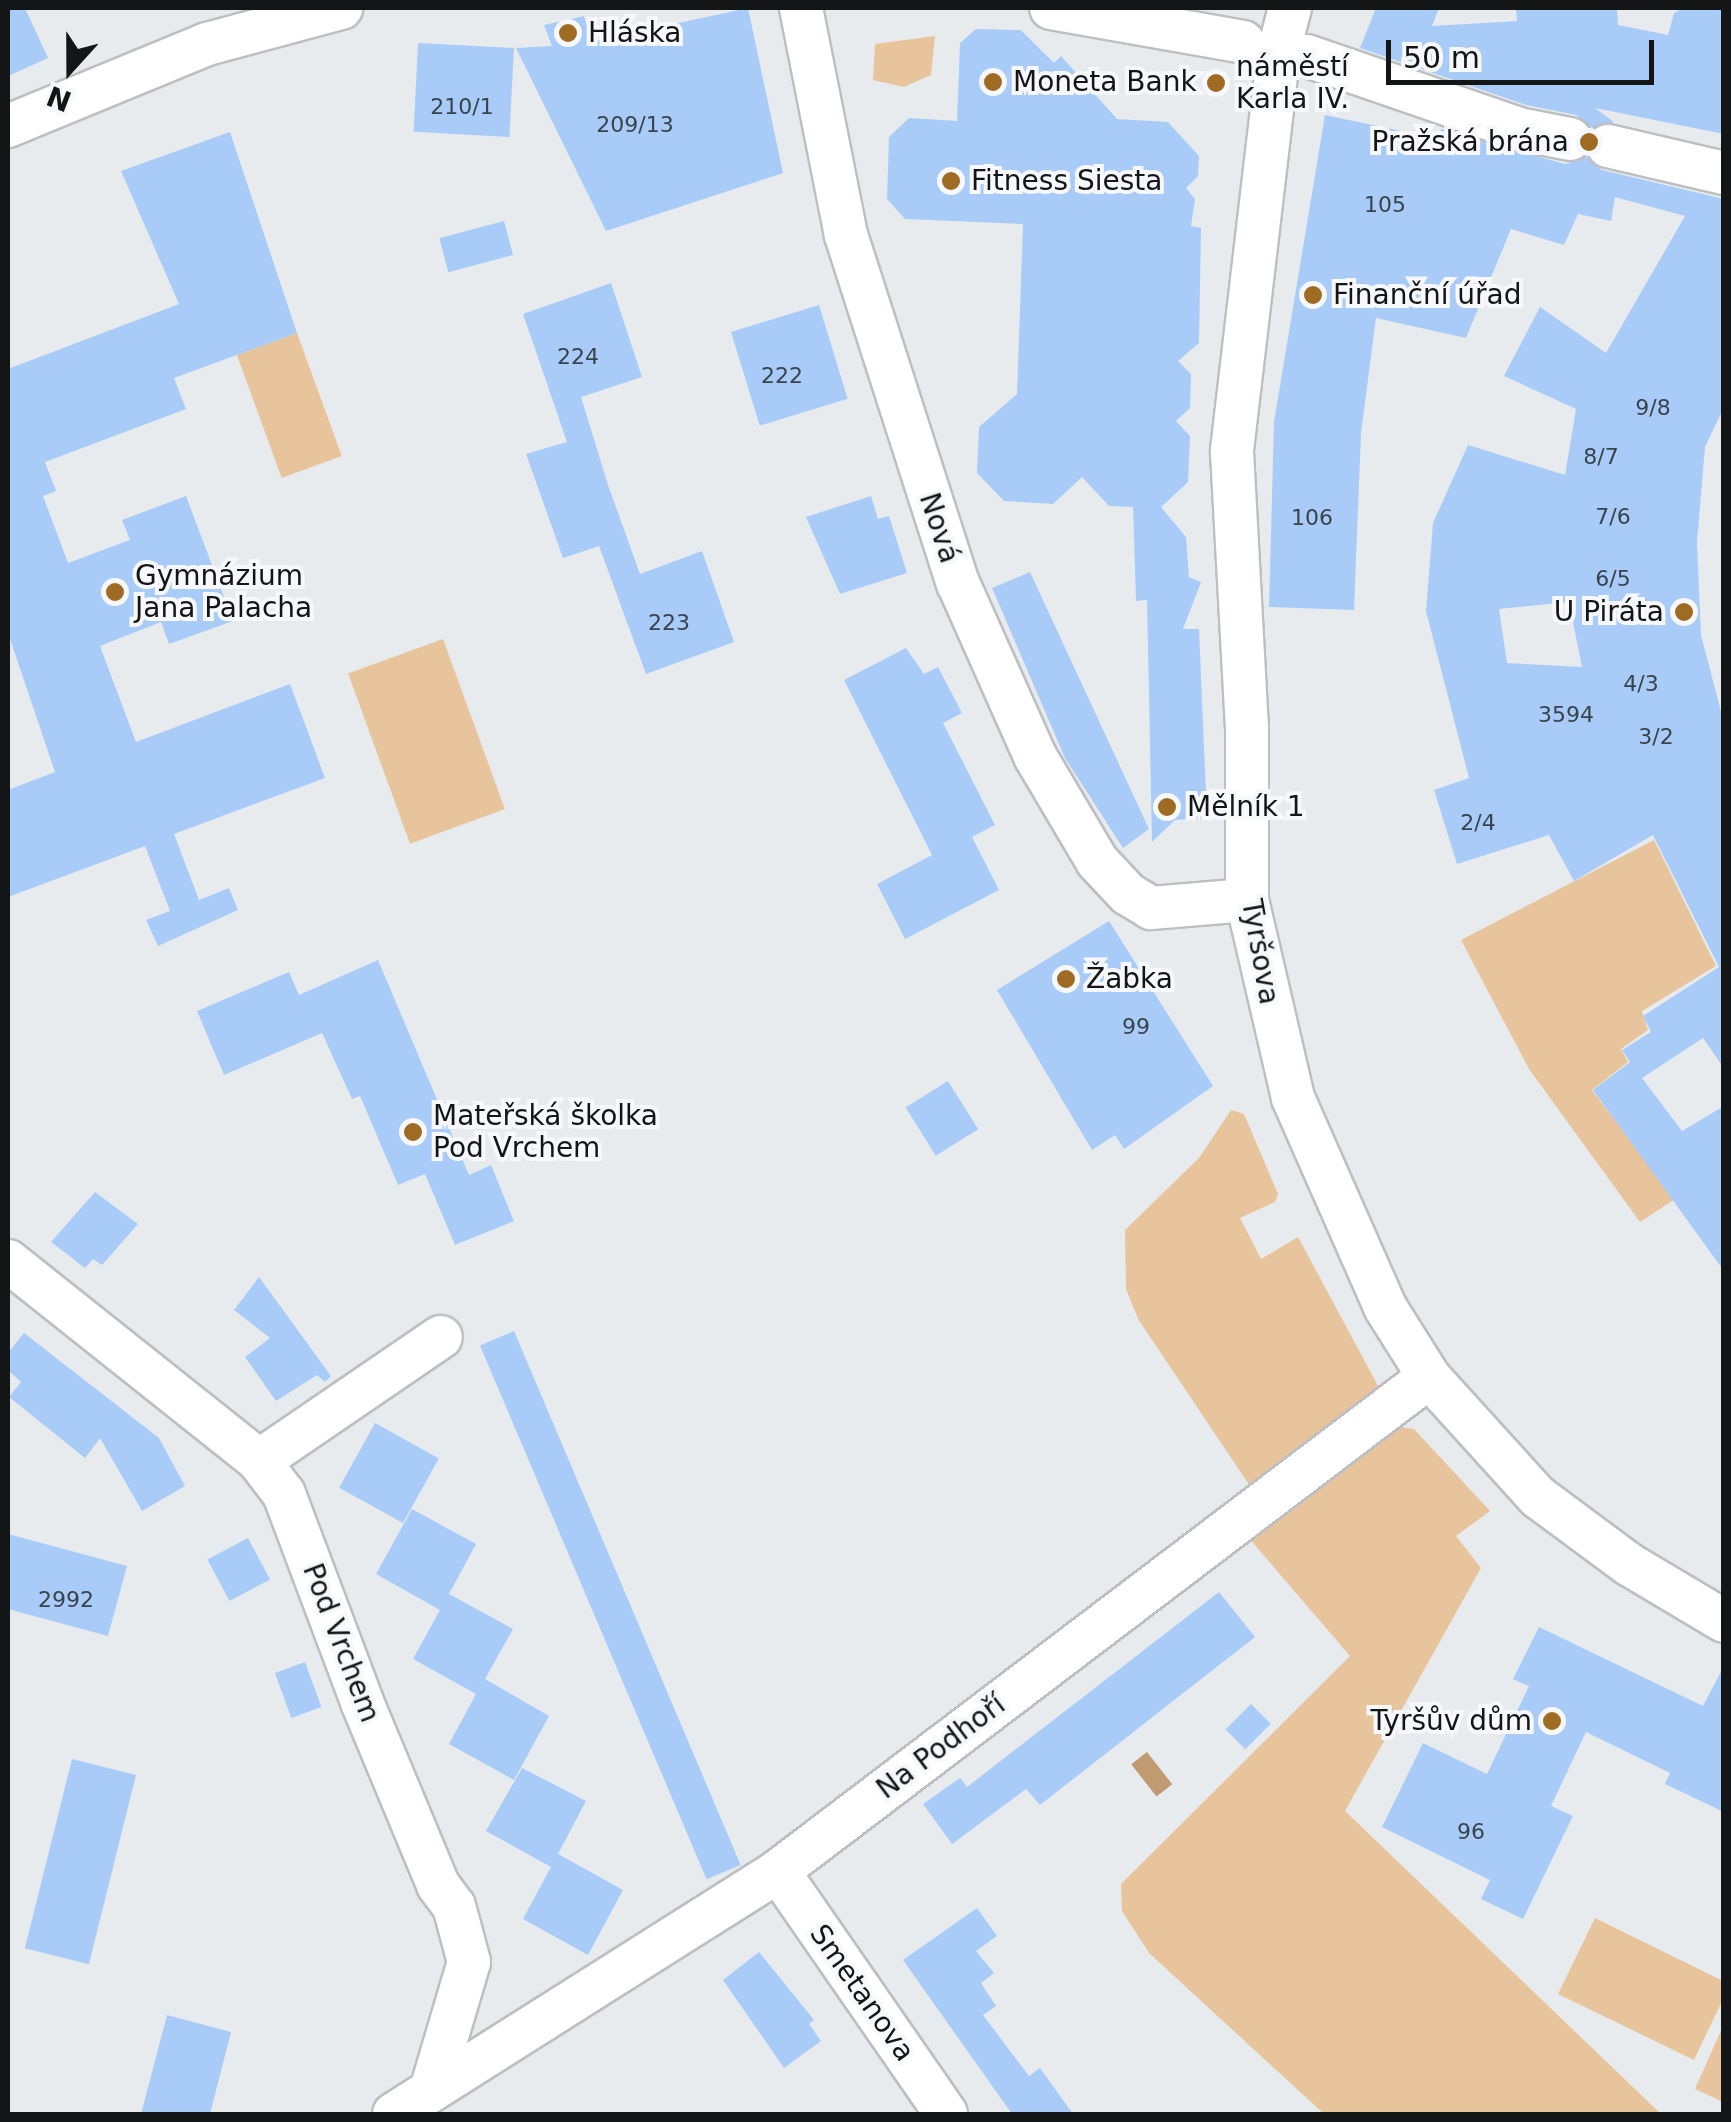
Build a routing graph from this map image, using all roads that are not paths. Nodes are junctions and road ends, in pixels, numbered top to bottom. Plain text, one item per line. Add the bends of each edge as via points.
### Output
1 (341, 8) edge
2 (801, 8) edge
3 (1051, 8) edge
4 (1290, 8) edge
5 (1190, 20) edge
6 (1276, 50) junction
7 (8, 126) edge
8 (1724, 173) edge
9 (1248, 900) junction
10 (8, 1262) edge
11 (441, 1337) dead end
12 (1429, 1377) junction
13 (258, 1461) junction
14 (1724, 1620) edge
15 (778, 1871) junction
16 (432, 2087) junction
17 (394, 2114) edge
18 (946, 2114) edge

1 - 7 street via 207,44
2 - 9 street, Nová via 846,236 958,583 1035,756 1097,861 1128,894 1151,908
3 - 5 street
4 - 6 street
5 - 6 street
6 - 8 street via 1518,129
6 - 9 street, Tyršova via 1232,452 1250,812
9 - 12 street, Tyršova via 1293,1098 1385,1307
10 - 13 street, Pod Vrchem
11 - 13 street
12 - 14 street, Tyršova via 1538,1497 1630,1565
12 - 15 street, Na Podhoří
13 - 16 street, Pod Vrchem via 284,1494 377,1738 438,1885 454,1906 469,1962
15 - 16 street, Na Podhoří
15 - 18 street, Smetanova
16 - 17 street

